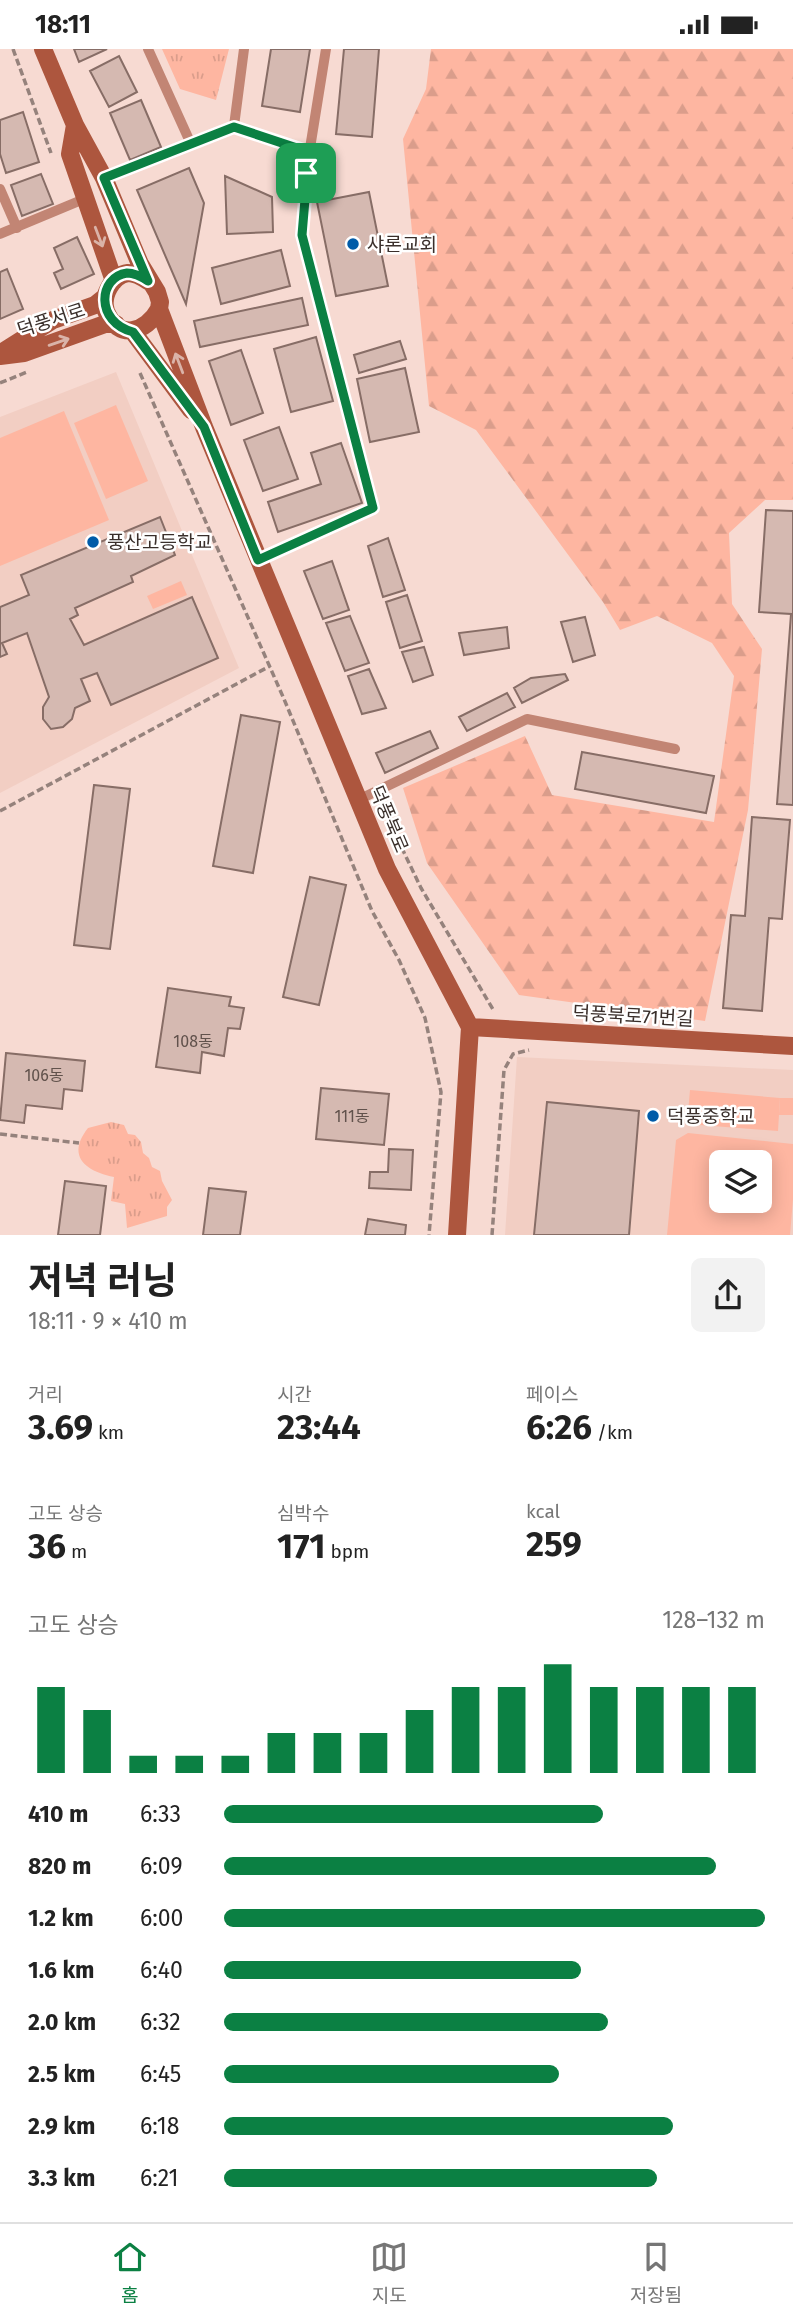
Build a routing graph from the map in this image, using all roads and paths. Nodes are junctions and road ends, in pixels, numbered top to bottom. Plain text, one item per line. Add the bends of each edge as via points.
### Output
1 (43, 49) edge
2 (148, 49) edge
3 (244, 49) edge
4 (326, 49) edge
5 (75, 125) junction
6 (234, 127) junction
7 (191, 143) junction
8 (309, 152) junction
9 (104, 178) junction
10 (0, 189) edge
11 (85, 199) junction
12 (16, 227) junction
13 (0, 234) edge
14 (148, 281) junction
15 (109, 289) junction
16 (159, 309) junction
17 (116, 324) junction
18 (133, 332) junction
19 (0, 355) edge
20 (136, 365) dead end
21 (204, 427) junction
22 (258, 560) junction
23 (270, 666) junction
24 (675, 749) dead end
25 (358, 800) junction
26 (0, 811) edge
27 (470, 1027) junction
28 (793, 1046) edge
29 (513, 1054) dead end
30 (0, 1134) edge
31 (79, 1143) dead end
32 (429, 1235) edge
33 (457, 1235) edge
34 (492, 1235) edge

1 - 5 street, 덕풍북로
2 - 7 lane
3 - 6 lane
4 - 8 lane
5 - 9 street, 덕풍북로
5 - 11 street, 덕풍북로 via 70,154
6 - 7 lane
6 - 8 lane
7 - 9 lane
8 - 22 lane via 302,235 373,508
9 - 14 street, 덕풍북로
10 - 12 lane
11 - 12 lane
11 -> 15 street, 덕풍북로 via 106,255
12 - 13 lane
14 - 15 street via 127,273
14 - 16 street, 덕풍북로 via 157,292
15 - 17 street, 덕풍북로 via 106,310
15 - 19 street, 덕풍서로 via 95,305 53,320
16 - 18 street via 153,320
21 -> 16 street, 덕풍북로
17 - 18 street, 덕풍북로
19 -> 17 street, 덕풍서로 via 24,353
18 - 21 street, 덕풍북로
20 - 23 path
21 - 22 street, 덕풍북로
22 - 25 street, 덕풍북로
23 - 26 path
23 - 32 path via 372,911 425,1019 441,1092
24 - 25 lane via 527,719
25 - 27 street, 덕풍북로 via 387,869
27 - 28 street, 덕풍북로71번길
27 - 33 street, 덕풍북로
29 - 34 path via 504,1070
30 - 31 path

